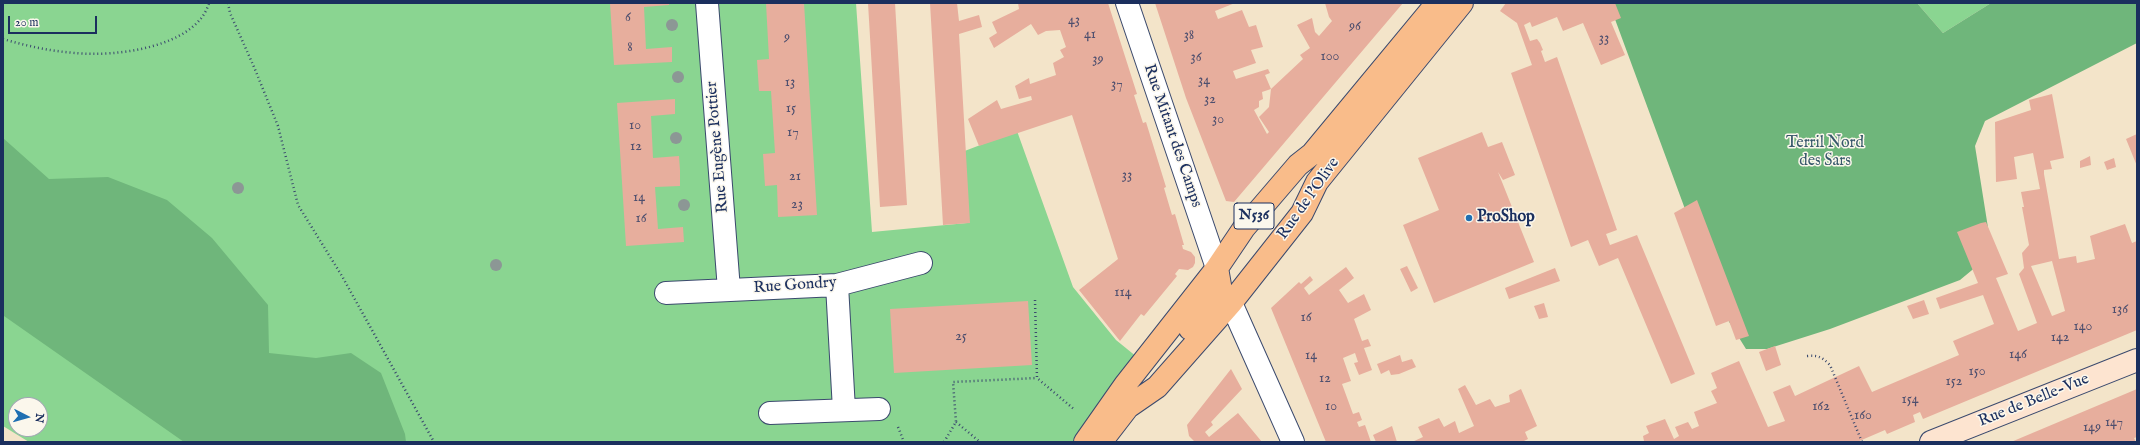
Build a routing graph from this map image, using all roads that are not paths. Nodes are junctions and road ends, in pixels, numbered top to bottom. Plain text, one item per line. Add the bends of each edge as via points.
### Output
1 (706, 3) edge
2 (1127, 3) edge
3 (1437, 3) edge
4 (1462, 3) edge
5 (921, 263) dead end
6 (1217, 268) junction
7 (837, 285) junction
8 (729, 290) junction
9 (666, 293) dead end
10 (1231, 303) junction
11 (1181, 360) junction
12 (2137, 360) edge
13 (879, 409) dead end
14 (844, 410) junction
15 (770, 413) dead end
16 (1094, 437) edge
17 (1293, 442) edge
18 (1931, 442) edge

1 - 8 street, Rue Eugène Pottier
2 - 6 street, Rue Mitant des Camps
3 - 6 main road, Rue de l'Olive / N536 via 1312,154 1298,165 1244,228
4 - 10 main road, Rue de l'Olive / N536 via 1317,182 1302,213
5 - 7 street, Rue Gondry
6 - 11 main road via 1221,291 1186,334
6 - 16 main road, Rue de l'Olive / N536 via 1130,379
7 - 8 street, Rue Gondry
7 - 14 street
8 - 9 street, Rue Gondry
10 - 11 main road, Rue de l'Olive / N536
10 - 17 street
11 - 16 main road, Rue de l'Olive / N536 via 1157,387 1128,407
12 - 18 street, Rue de Belle-Vue
13 - 14 street
14 - 15 street

